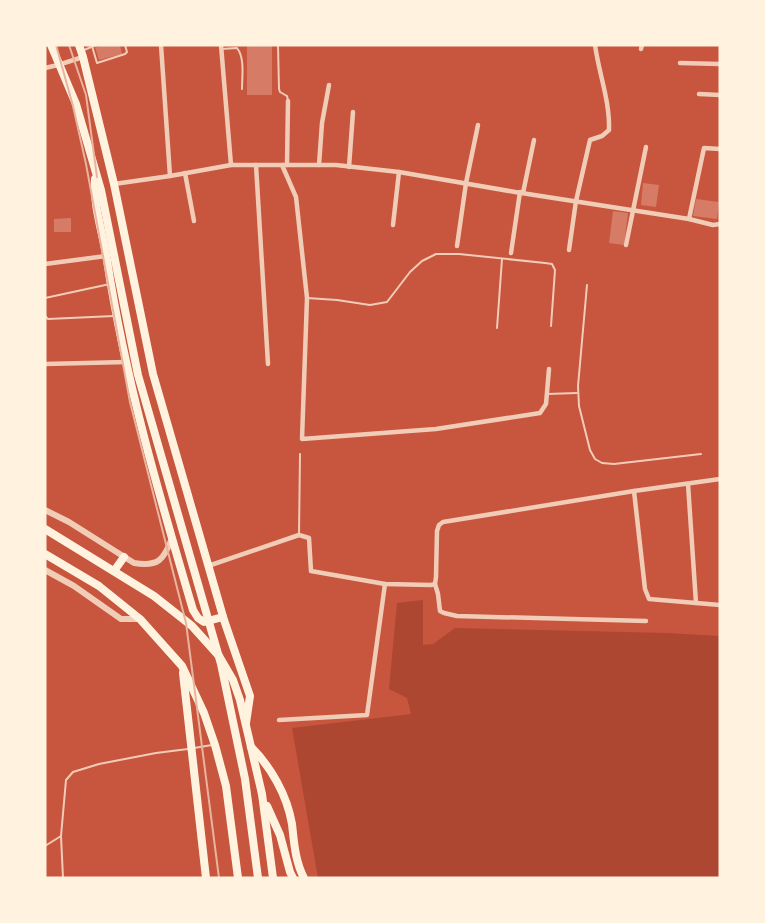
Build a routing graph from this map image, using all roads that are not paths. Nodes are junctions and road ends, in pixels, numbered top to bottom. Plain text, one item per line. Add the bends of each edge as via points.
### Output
1 (51, 45) edge
2 (96, 45) edge
3 (125, 45) edge
4 (161, 45) edge
5 (278, 45) edge
6 (595, 45) edge
7 (92, 46) junction
8 (239, 46) edge
9 (221, 47) edge
10 (81, 51) edge
11 (97, 63) junction
12 (680, 63) dead end
13 (720, 64) edge
14 (58, 65) junction
15 (85, 66) junction
16 (45, 68) edge
17 (329, 85) dead end
18 (242, 89) dead end
19 (699, 94) dead end
20 (720, 95) edge
21 (288, 101) joint
22 (353, 112) dead end
23 (478, 125) dead end
24 (534, 140) dead end
25 (646, 147) dead end
26 (720, 149) edge
27 (231, 165) junction
28 (256, 165) junction
29 (284, 165) junction
30 (319, 165) junction
31 (349, 167) junction
32 (399, 172) junction
33 (185, 173) junction
34 (96, 175) junction
35 (170, 176) junction
36 (466, 183) junction
37 (114, 184) junction
38 (522, 193) junction
39 (576, 201) junction
40 (633, 211) junction
41 (689, 219) junction
42 (194, 221) dead end
43 (720, 224) edge
44 (393, 225) dead end
45 (626, 245) dead end
46 (457, 246) dead end
47 (569, 250) dead end
48 (511, 253) dead end
49 (106, 256) junction
50 (502, 258) junction
51 (45, 264) edge
52 (111, 284) junction
53 (587, 285) dead end
54 (45, 298) edge
55 (307, 298) junction
56 (45, 316) edge
57 (117, 316) junction
58 (551, 326) dead end
59 (497, 328) dead end
60 (127, 362) junction
61 (45, 364) edge
62 (268, 364) dead end
63 (549, 369) dead end
64 (578, 393) junction
65 (547, 394) junction
66 (300, 454) dead end
67 (701, 454) dead end
68 (720, 479) edge
69 (688, 484) junction
70 (634, 491) junction
71 (45, 510) edge
72 (45, 529) edge
73 (299, 536) junction
74 (172, 538) junction
75 (45, 554) edge
76 (124, 557) junction
77 (208, 566) junction
78 (45, 570) edge
79 (114, 571) junction
80 (385, 584) junction
81 (435, 584) junction
82 (696, 603) junction
83 (720, 605) edge
84 (223, 617) junction
85 (140, 619) junction
86 (645, 621) dead end
87 (182, 666) junction
88 (279, 720) dead end
89 (246, 725) junction
90 (215, 745) junction
91 (251, 746) junction
92 (191, 748) junction
93 (262, 794) junction
94 (61, 836) junction
95 (45, 846) edge
96 (63, 878) edge
97 (206, 878) edge
98 (238, 878) edge
99 (258, 878) edge
100 (273, 878) edge
101 (293, 878) edge
102 (304, 878) edge

1 - 14 main road
2 - 7 lane
3 - 11 lane via 125,54
4 - 35 street
5 - 21 lane via 279,89
6 - 39 street via 608,103 609,130 590,140
7 - 10 lane
7 - 11 lane
8 - 9 lane
8 - 18 lane
9 - 27 street
10 - 14 street
10 - 15 main road
11 - 15 lane
12 - 13 street
14 - 16 street
14 - 34 main road via 76,104
15 - 37 main road
17 - 30 street
19 - 20 street
21 - 29 street
22 - 31 street
23 - 36 street
24 - 38 street
25 - 40 street
26 - 41 street via 704,148
27 - 28 street
27 - 33 street
28 - 29 street
28 - 62 street
29 - 30 street
29 - 55 street via 296,197
30 - 31 street
31 - 32 street
32 - 36 street
32 - 44 street
33 - 35 street
33 - 42 street
34 - 49 main road via 96,213
34 - 99 main road via 138,375 223,675 245,779
35 - 37 street
36 - 38 street
36 - 46 street
37 - 77 main road via 153,374
38 - 39 street
38 - 48 street
39 - 40 street
39 - 47 street
40 - 41 street
40 - 45 street
41 - 43 street
49 - 51 street
49 - 52 main road
50 - 55 lane via 436,255 410,272 387,302 370,305
50 - 58 lane via 552,264
50 - 59 lane
52 - 54 lane
52 - 57 main road
53 - 64 lane
55 - 65 street via 302,439 436,429 540,413
56 - 57 lane
57 - 60 main road
60 - 61 street
60 - 74 main road
63 - 65 street
64 - 65 lane
64 - 67 lane via 590,450 602,463
66 - 73 lane
68 - 69 street
69 - 70 street
69 - 82 street
70 - 81 street via 443,522 437,531
70 - 82 street via 649,599
71 - 76 street
72 - 79 highway
73 - 77 street
73 - 80 street via 309,538 311,571
74 - 76 street via 156,563 134,563
74 - 84 main road via 198,618 204,622
75 - 85 highway via 99,586
76 - 79 highway
77 - 84 main road
78 - 85 street via 121,619
79 - 89 highway via 172,609 219,656 233,680
80 - 81 street
80 - 88 street via 368,715
81 - 86 street via 440,611 457,616
82 - 83 street
84 - 89 main road via 250,696
85 - 87 highway
87 - 90 highway
87 - 92 highway
89 - 91 highway
90 - 92 lane
90 - 98 highway via 226,786
91 - 93 highway
91 - 102 highway via 264,759 288,806 296,859
92 - 94 lane via 73,772 66,780
92 - 97 highway
93 - 100 highway
93 - 101 highway
94 - 95 lane
94 - 96 lane

